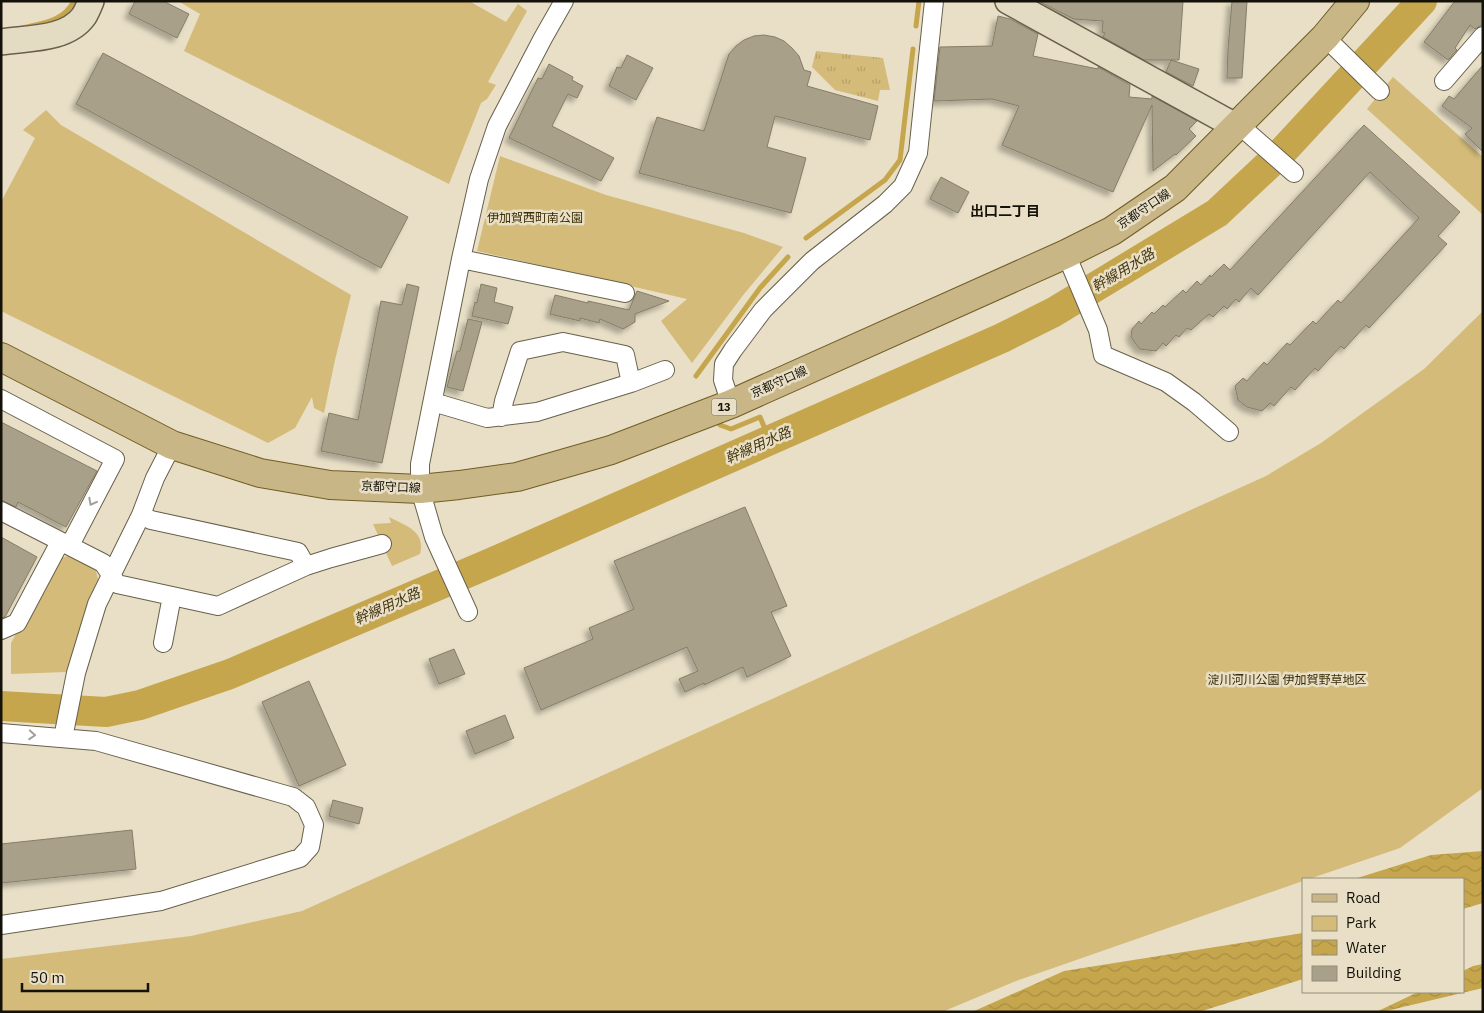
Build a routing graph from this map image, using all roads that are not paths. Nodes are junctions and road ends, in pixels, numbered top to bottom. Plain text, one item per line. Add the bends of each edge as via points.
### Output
1 (91, 1) edge
2 (564, 1) edge
3 (934, 1) edge
4 (1008, 1) edge
5 (1355, 1) edge
6 (1483, 36) edge
7 (1329, 41) junction
8 (1, 42) edge
9 (1444, 81) dead end
10 (1380, 91) dead end
11 (1241, 129) junction
12 (1294, 173) dead end
13 (461, 259) junction
14 (1068, 260) junction
15 (625, 293) dead end
16 (1, 357) edge
17 (665, 370) dead end
18 (631, 383) junction
19 (1, 399) edge
20 (432, 402) junction
21 (730, 404) junction
22 (501, 417) junction
23 (1229, 432) dead end
24 (172, 445) junction
25 (420, 489) junction
26 (1, 511) edge
27 (140, 515) junction
28 (65, 544) junction
29 (382, 544) dead end
30 (306, 566) junction
31 (111, 573) junction
32 (172, 596) junction
33 (468, 612) dead end
34 (1, 630) edge
35 (163, 642) dead end
36 (1, 733) edge
37 (63, 738) junction
38 (1, 926) edge

1 - 8 street via 76,25 60,34
2 - 13 street via 497,126 479,179
3 - 21 street via 918,153 903,186 812,261 763,310 724,364 723,380
4 - 11 street
5 - 7 main road, 京都守口線 / 13
6 - 9 street
7 - 10 street
7 - 11 main road, 京都守口線 / 13
11 - 12 street
11 - 14 main road, 京都守口線 / 13 via 1175,188
13 - 15 street
13 - 20 street
14 - 21 main road, 京都守口線 / 13
14 - 23 street via 1098,330 1103,355 1166,382
16 - 24 main road, 京都守口線 / 13
17 - 18 street
18 - 22 street via 537,412
18 - 22 street via 625,355 563,342 520,351
19 -> 28 street via 115,459
20 - 22 street via 487,418
20 - 25 street via 420,464
21 - 25 main road, 京都守口線 / 13 via 611,450 517,477
24 - 25 main road, 京都守口線 / 13 via 260,473 330,485
24 - 27 street
25 - 33 street via 434,537
26 - 28 street
27 - 30 street via 298,552
27 - 31 street
28 - 31 street via 103,563
28 - 34 street via 17,623
29 - 30 street
30 - 32 street via 218,606
31 - 32 street via 117,584
31 - 37 street via 97,604 76,673
32 - 35 street
36 -> 37 street
37 - 38 street via 96,741 293,797 306,806 314,825 310,847 300,858 162,901

